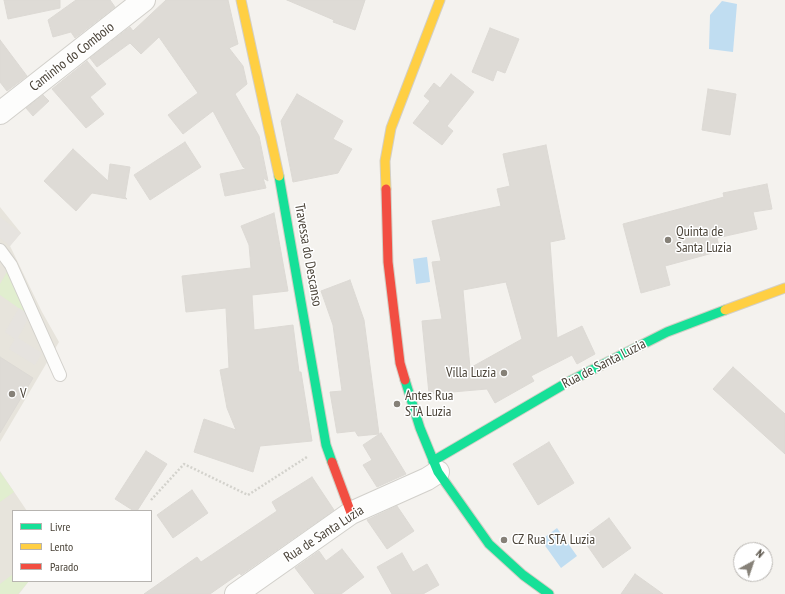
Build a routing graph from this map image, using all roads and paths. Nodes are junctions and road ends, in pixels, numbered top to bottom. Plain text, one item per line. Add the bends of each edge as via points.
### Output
1 (144, 0) edge
2 (241, 0) edge
3 (440, 0) edge
4 (0, 113) edge
5 (0, 250) edge
6 (785, 288) edge
7 (60, 375) dead end
8 (326, 445) junction
9 (436, 466) junction
10 (151, 500) dead end
11 (351, 513) junction
12 (236, 594) edge
13 (549, 594) edge

1 - 4 street, Caminho do Comboio
2 - 8 street, Travessa do Descanso via 274,149
3 - 9 street via 391,128 385,161 388,262 400,363
5 - 7 lane via 11,265
6 - 9 street, Rua de Santa Luzia via 667,332 568,382
8 - 10 path via 248,496 184,464
8 - 11 street, Travessa do Descanso
9 - 11 street, Rua de Santa Luzia via 427,479
9 - 13 street via 489,544 523,575
11 - 12 street, Rua de Santa Luzia

